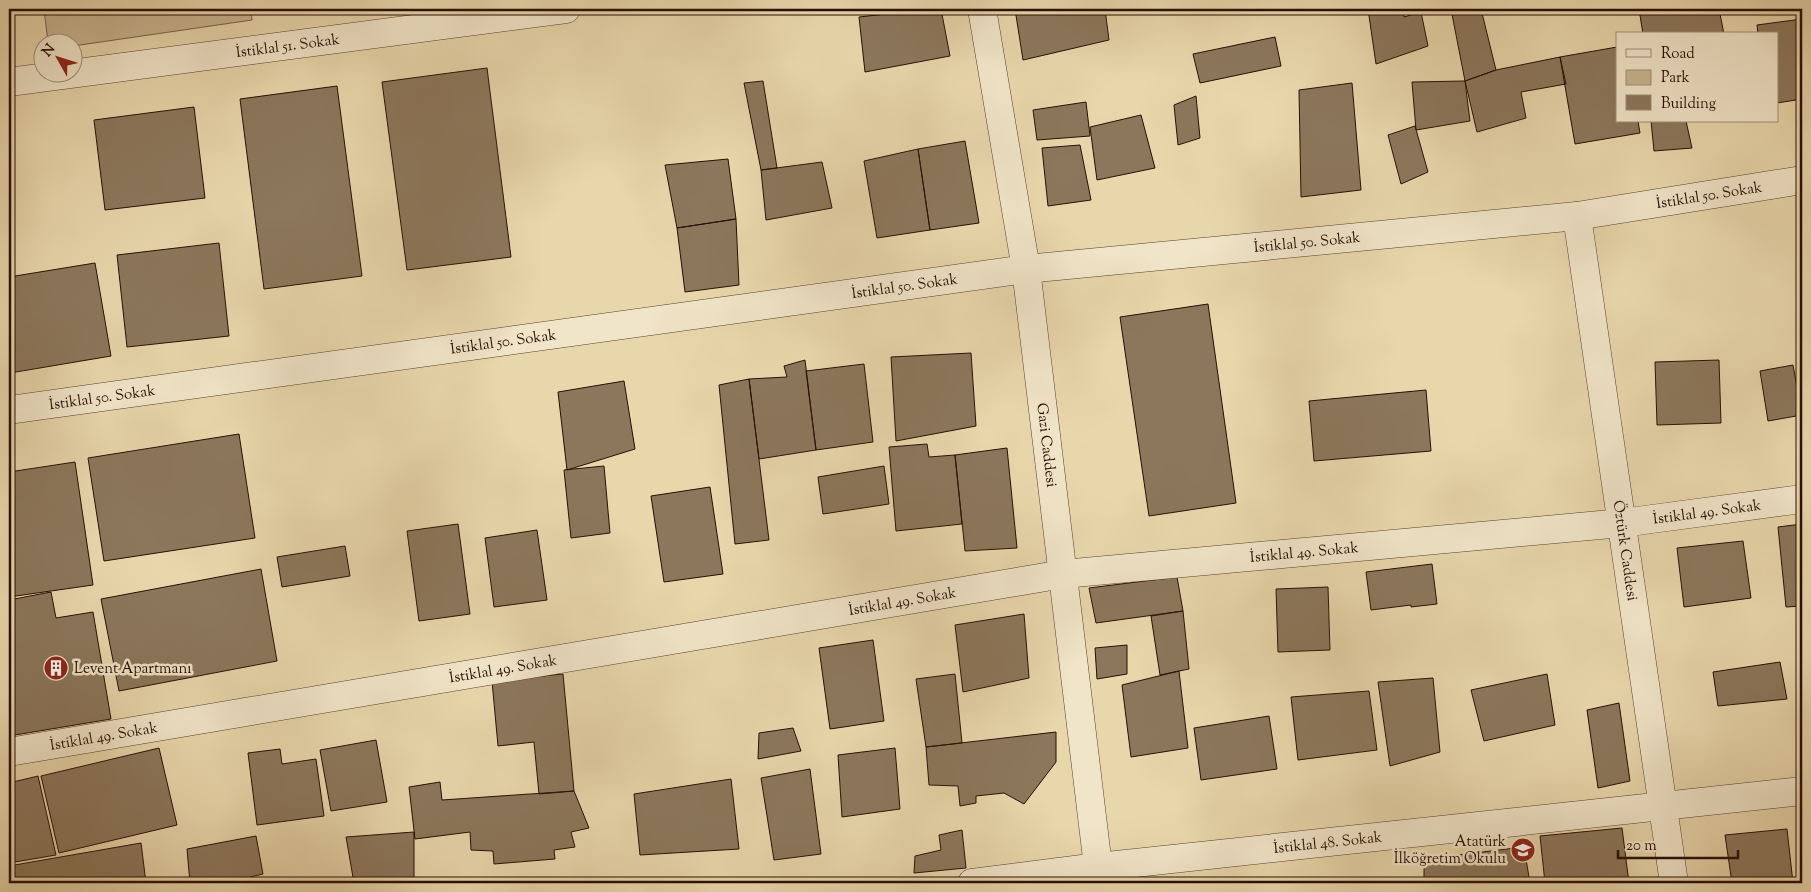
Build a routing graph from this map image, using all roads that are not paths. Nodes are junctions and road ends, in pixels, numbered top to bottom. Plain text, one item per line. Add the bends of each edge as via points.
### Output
1 (566, 9) edge
2 (982, 9) edge
3 (9, 82) edge
4 (1802, 180) edge
5 (1578, 216) junction
6 (1026, 269) junction
7 (9, 410) edge
8 (1802, 499) edge
9 (1622, 523) junction
10 (1062, 574) junction
11 (9, 752) edge
12 (1802, 790) edge
13 (1663, 807) junction
14 (1099, 875) edge
15 (972, 883) edge
16 (1674, 883) edge

1 - 3 street, İstiklal 51. Sokak
2 - 6 street, Gazi Caddesi
4 - 5 street, İstiklal 50. Sokak
5 - 6 street, İstiklal 50. Sokak
5 - 9 street, Öztürk Caddesi
6 - 7 street, İstiklal 50. Sokak
6 - 10 street, Gazi Caddesi
8 - 9 street, İstiklal 49. Sokak
9 - 10 street, İstiklal 49. Sokak
9 - 13 street, Öztürk Caddesi
10 - 11 street, İstiklal 49. Sokak
10 - 14 street, Gazi Caddesi
12 - 13 street, İstiklal 48. Sokak
13 - 14 street, İstiklal 48. Sokak
13 - 16 street, Öztürk Caddesi
14 - 15 street, İstiklal 48. Sokak

